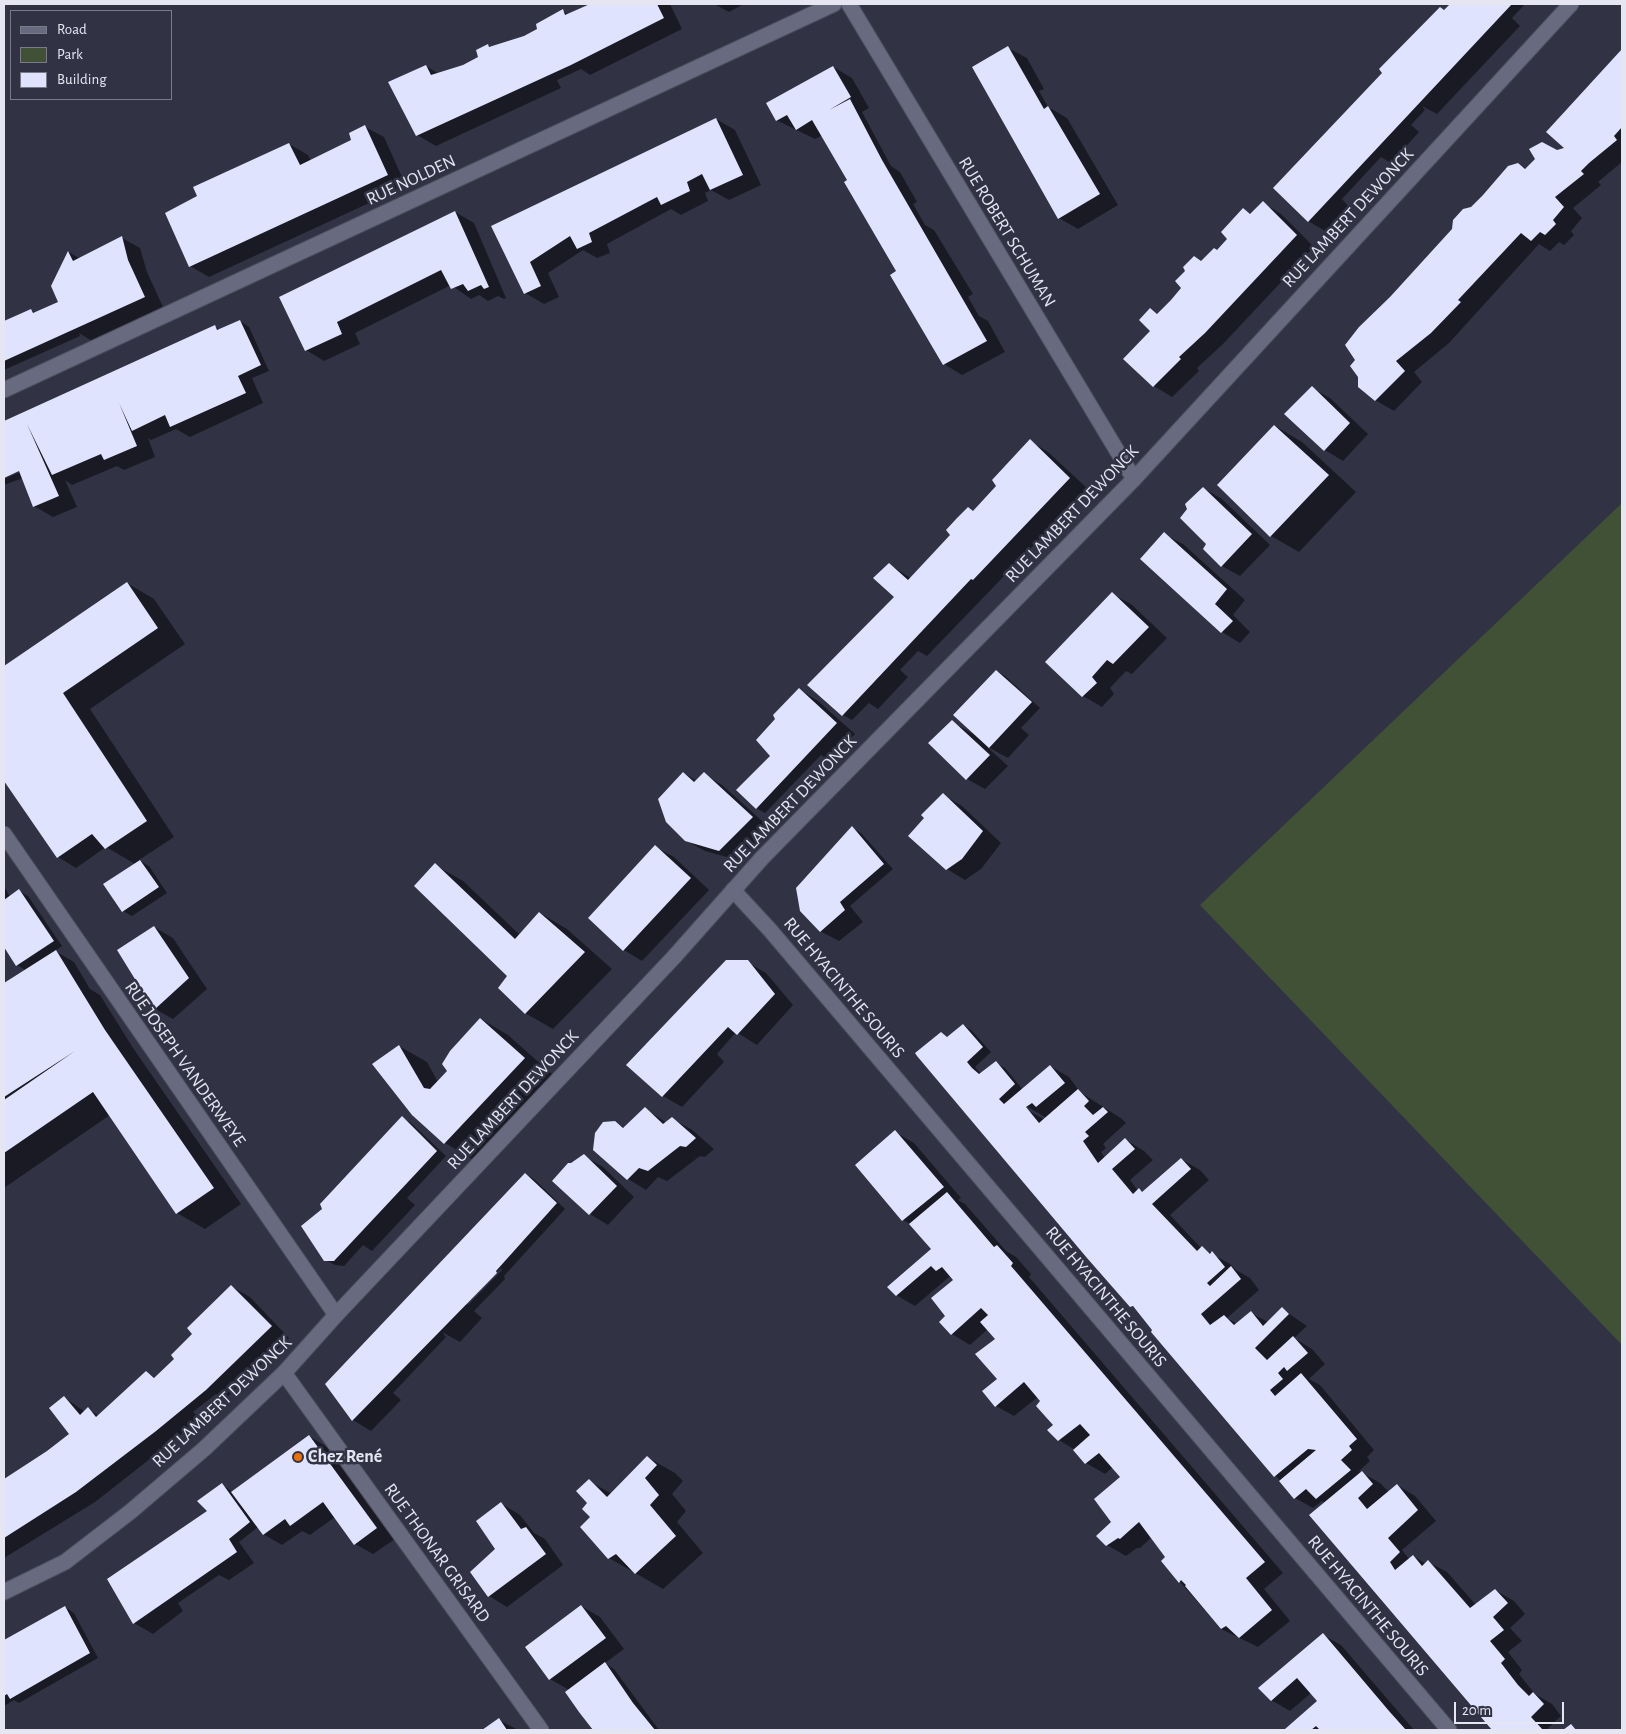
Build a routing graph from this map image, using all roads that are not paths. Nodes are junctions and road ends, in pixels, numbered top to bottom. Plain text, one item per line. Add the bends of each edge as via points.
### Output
1 (834, 4) edge
2 (849, 4) edge
3 (1571, 4) edge
4 (4, 390) edge
5 (1134, 479) junction
6 (4, 834) edge
7 (733, 890) junction
8 (336, 1315) junction
9 (284, 1373) junction
10 (4, 1592) edge
11 (541, 1730) edge
12 (1449, 1730) edge

1 - 4 street, RUE NOLDEN
2 - 5 street, RUE ROBERT SCHUMAN
3 - 5 street, RUE LAMBERT DEWONCK
5 - 7 street, RUE LAMBERT DEWONCK
6 - 8 street, RUE JOSEPH VANDERWEYE
7 - 8 street, RUE LAMBERT DEWONCK via 674,957
7 - 12 street, RUE HYACINTHE SOURIS
8 - 9 street, RUE LAMBERT DEWONCK
9 - 10 street, RUE LAMBERT DEWONCK via 204,1449 130,1512 65,1562
9 - 11 street, RUE THONAR GRISARD

